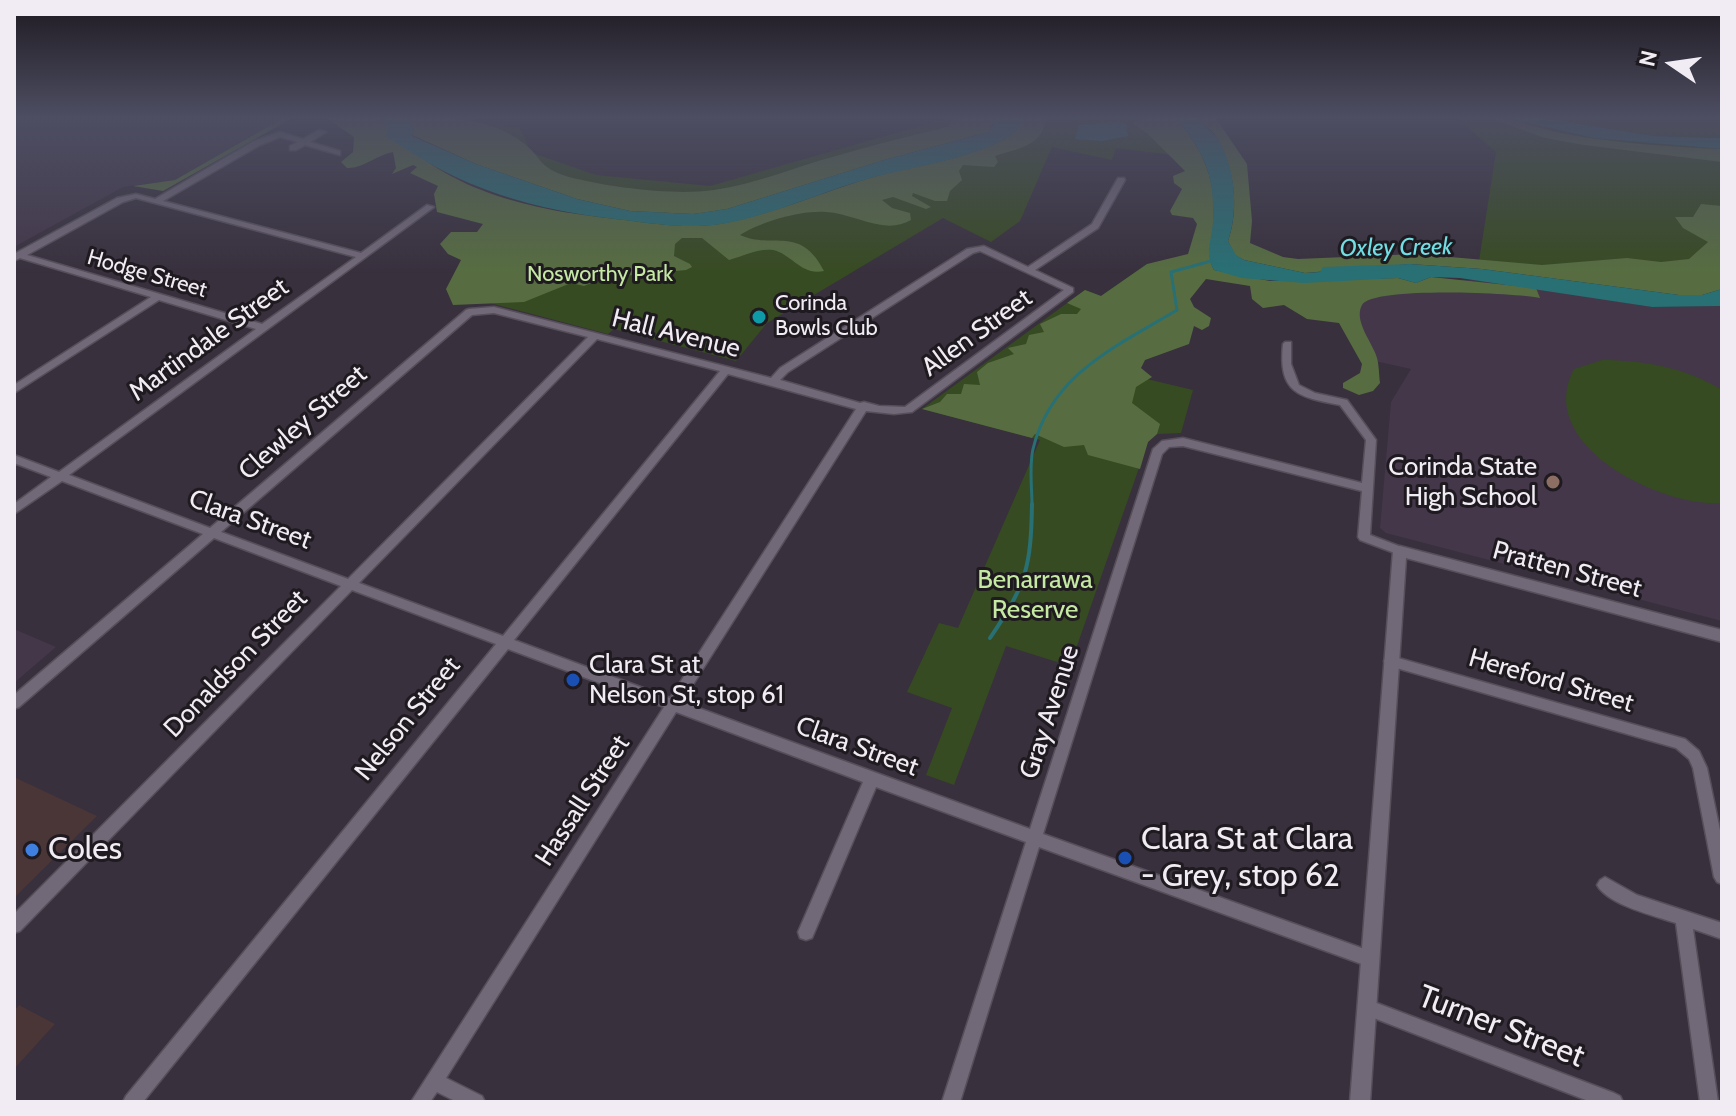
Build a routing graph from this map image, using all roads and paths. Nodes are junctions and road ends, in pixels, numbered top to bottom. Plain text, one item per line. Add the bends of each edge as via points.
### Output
1 (212, 169) edge
2 (1121, 180) dead end
3 (157, 201) junction
4 (430, 207) dead end
5 (363, 256) junction
6 (17, 257) edge
7 (1030, 269) junction
8 (159, 296) junction
9 (480, 308) joint
10 (264, 328) junction
11 (595, 336) junction
12 (1288, 344) dead end
13 (726, 370) junction
14 (773, 382) junction
15 (14, 390) edge
16 (864, 405) junction
17 (908, 410) joint
18 (14, 459) edge
19 (60, 476) junction
20 (1366, 488) junction
21 (14, 510) edge
22 (212, 532) junction
23 (1400, 551) junction
24 (349, 583) junction
25 (1722, 636) edge
26 (504, 639) junction
27 (1391, 661) junction
28 (14, 703) edge
29 (674, 704) junction
30 (872, 779) junction
31 (1035, 836) junction
32 (1722, 877) edge
33 (1605, 885) dead end
34 (1683, 918) junction
35 (14, 925) edge
36 (1722, 931) edge
37 (806, 932) dead end
38 (1370, 959) junction
39 (1366, 1007) junction
40 (433, 1081) junction
41 (132, 1102) edge
42 (420, 1102) edge
43 (476, 1102) edge
44 (951, 1102) edge
45 (1360, 1102) edge
46 (1614, 1102) edge
47 (1709, 1102) edge

1 - 3 street
2 - 7 street via 1095,226
3 - 5 street
3 - 6 street via 130,197
4 - 5 street, Martindale Street
5 - 10 street, Martindale Street
6 - 8 street, Hodge Street
7 - 14 street via 981,248 970,251
7 - 17 street, Allen Street via 1070,290
8 - 10 street, Hodge Street
8 - 15 street
9 - 11 street, Hall Avenue
9 - 22 street, Clewley Street
10 - 19 street, Martindale Street
11 - 13 street, Hall Avenue
11 - 24 street, Donaldson Street
12 - 20 street via 1286,364 1295,387 1343,402 1371,440
13 - 14 street, Hall Avenue
13 - 26 street, Nelson Street
14 - 16 street, Hall Avenue
16 - 17 street, Hall Avenue
16 - 29 street, Hassall Street
18 - 19 street, Clara Street
19 - 21 street, Martindale Street
19 - 22 street, Clara Street
20 - 23 street via 1364,537
20 - 31 street, Gray Avenue via 1183,442 1166,444 1157,452
22 - 24 street, Clara Street
22 - 28 street, Clewley Street
23 - 25 street, Pratten Street
23 - 27 street
24 - 26 street, Clara Street
24 - 35 street, Donaldson Street
26 - 29 street, Clara Street
26 - 41 street, Nelson Street
27 - 32 street, Hereford Street via 1680,743 1700,768
27 - 38 street
29 - 30 street, Clara Street
29 - 40 street, Hassall Street
30 - 31 street, Clara Street
30 - 37 street
31 - 38 street, Clara Street
31 - 44 street, Gray Avenue
33 - 34 street
34 - 36 street
34 - 47 street
38 - 39 street
39 - 45 street
39 - 46 street, Turner Street
40 - 42 street, Hassall Street
40 - 43 street

